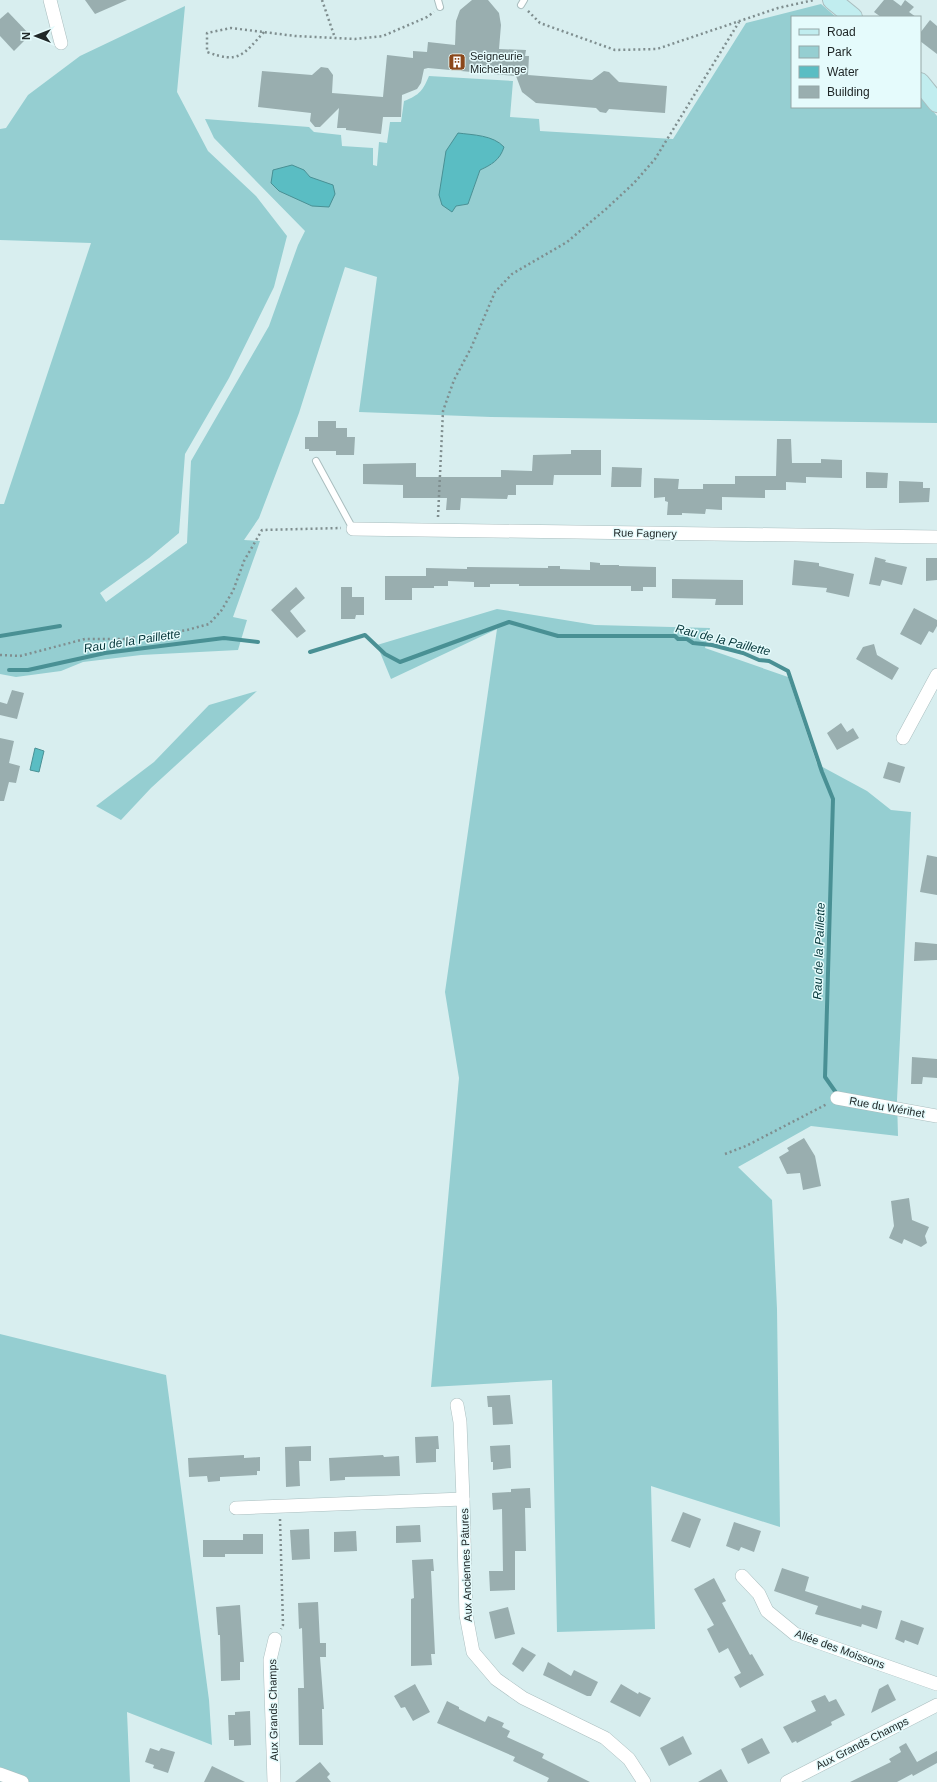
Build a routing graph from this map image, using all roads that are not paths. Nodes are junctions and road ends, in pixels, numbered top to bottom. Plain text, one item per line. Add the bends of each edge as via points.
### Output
1 (50, 0) edge
2 (438, 0) edge
3 (832, 0) edge
4 (440, 7) road end
5 (852, 16) edge
6 (61, 43) dead end
7 (921, 83) edge
8 (937, 103) edge
9 (316, 460) dead end
10 (354, 528) joint
11 (937, 537) edge
12 (937, 675) edge
13 (903, 738) dead end
14 (837, 1098) road end
15 (937, 1116) edge
16 (457, 1404) dead end
17 (463, 1499) junction
18 (236, 1508) dead end
19 (742, 1576) dead end
20 (275, 1639) road end
21 (937, 1684) edge
22 (937, 1705) edge
23 (0, 1774) edge
24 (22, 1782) edge
25 (274, 1782) edge
26 (644, 1782) edge
27 (787, 1782) edge

1 - 6 street
2 - 4 lane
3 - 5 street
7 - 8 street
9 - 10 lane
10 - 11 street, Rue Fagnery
12 - 13 street
14 - 15 street, Rue du Wérihet
16 - 17 street, Aux Anciennes Pâtures
17 - 18 street, Aux Anciennes Pâtures
17 - 26 street, Aux Anciennes Pâtures via 466,1615 473,1652 496,1680 523,1698 605,1738 629,1759
19 - 21 street, Allée des Moissons via 759,1594 767,1611 794,1634
20 - 25 street, Aux Grands Champs via 270,1660
22 - 27 street, Aux Grands Champs
23 - 24 street

